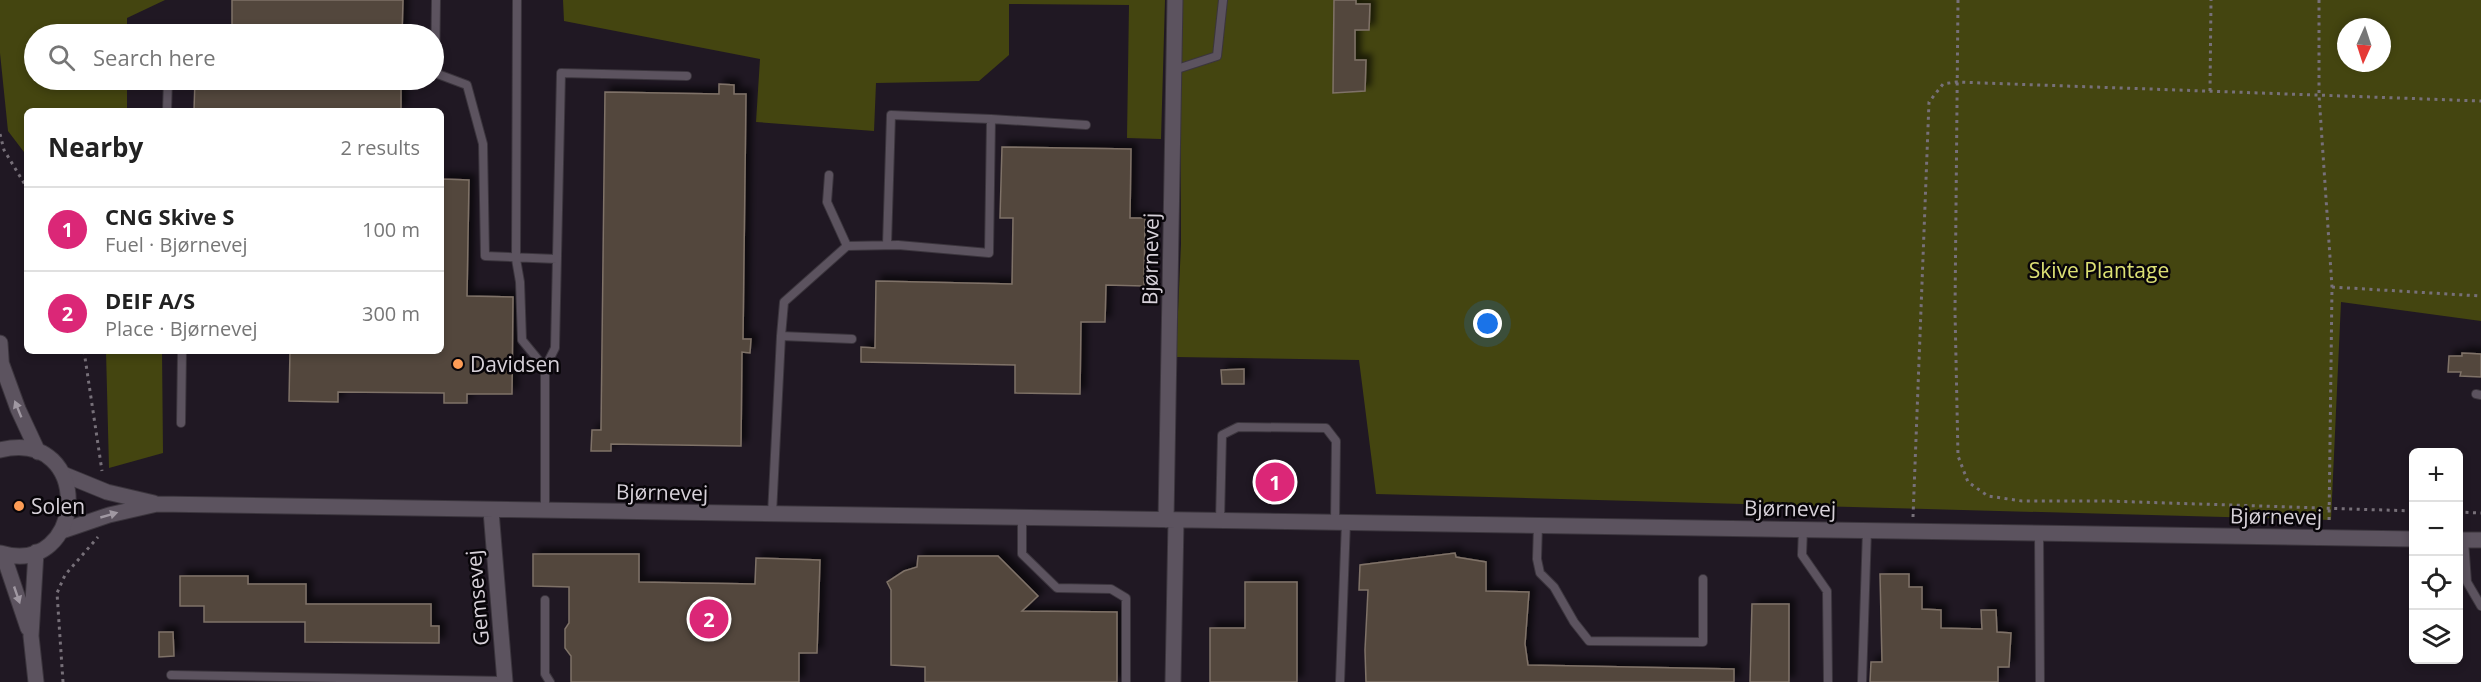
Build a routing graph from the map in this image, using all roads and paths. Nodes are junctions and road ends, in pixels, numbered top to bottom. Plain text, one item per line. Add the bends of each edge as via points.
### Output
1 (436, 0) edge
2 (517, 0) edge
3 (1174, 0) edge
4 (1223, 0) edge
5 (1958, 0) edge
6 (2211, 0) edge
7 (2319, 0) edge
8 (436, 24) edge
9 (1174, 70) junction
10 (444, 76) edge
11 (687, 76) dead end
12 (1956, 82) junction
13 (168, 90) edge
14 (2210, 92) junction
15 (2319, 95) junction
16 (2481, 101) edge
17 (167, 108) edge
18 (991, 119) junction
19 (1086, 125) dead end
20 (0, 134) edge
21 (829, 175) dead end
22 (24, 183) edge
23 (886, 245) junction
24 (847, 246) junction
25 (516, 259) junction
26 (557, 259) junction
27 (2332, 287) junction
28 (2481, 296) edge
29 (781, 336) junction
30 (852, 339) dead end
31 (0, 343) edge
32 (182, 354) edge
33 (2, 365) junction
34 (546, 368) junction
35 (0, 388) edge
36 (181, 423) dead end
37 (0, 450) edge
38 (38, 452) junction
39 (63, 474) junction
40 (157, 504) junction
41 (491, 510) junction
42 (2328, 510) junction
43 (545, 511) junction
44 (2409, 511) edge
45 (2463, 512) edge
46 (2481, 513) edge
47 (772, 515) junction
48 (1022, 518) junction
49 (1171, 520) junction
50 (1220, 521) junction
51 (1340, 522) junction
52 (1538, 525) junction
53 (1803, 529) junction
54 (1867, 530) junction
55 (62, 531) junction
56 (1912, 531) junction
57 (2039, 533) junction
58 (2329, 538) junction
59 (2409, 539) edge
60 (2463, 540) edge
61 (2481, 540) edge
62 (36, 552) junction
63 (2, 553) edge
64 (2463, 554) edge
65 (1703, 579) dead end
66 (545, 600) dead end
67 (2481, 606) edge
68 (31, 636) junction
69 (171, 675) dead end
70 (36, 682) edge
71 (505, 682) edge
72 (550, 682) edge
73 (1126, 682) edge
74 (1173, 682) edge
75 (1340, 682) edge
76 (1828, 682) edge
77 (1862, 682) edge
78 (2040, 682) edge

1 - 8 lane
2 - 25 lane
3 - 9 street, Bjørnevej
4 - 9 lane via 1217,56
5 - 12 path
6 - 14 path
7 - 15 path
9 - 49 street, Bjørnevej
10 - 25 lane via 467,85 483,144 485,256
11 - 26 lane via 561,73
12 - 14 path
12 - 42 path via 1958,456 1968,482 1988,496 2022,501
12 - 56 path via 1943,84 1929,102
13 - 17 lane
14 - 15 path
15 - 16 path
15 - 27 path
18 - 19 lane
18 - 23 lane via 891,115
18 - 23 lane via 989,254
20 - 22 path via 4,150
21 - 24 lane via 827,202
23 - 24 lane
24 - 29 lane via 784,302
25 - 26 lane
25 - 34 lane via 522,340
26 - 34 lane via 555,348
27 - 28 path
27 - 42 path
29 - 30 lane
29 - 47 lane
31 - 33 street
32 - 36 lane
33 - 35 street
38 -> 33 street
34 - 43 lane
37 - 38 street via 24,448
38 - 39 street
39 - 40 street, Bjørnevej via 107,492
39 - 55 street via 70,502
40 - 41 street, Bjørnevej
55 -> 40 street, Bjørnevej
41 - 43 street, Bjørnevej
41 - 71 street, Gemsevej
42 - 44 path
42 - 58 path
43 - 47 street, Bjørnevej
45 - 46 path
47 - 48 street, Bjørnevej
48 - 49 street, Bjørnevej
48 - 73 lane via 1022,554 1057,588 1111,589 1126,598
49 - 50 street, Bjørnevej
49 - 74 street
50 - 51 street, Bjørnevej
50 - 51 lane via 1222,435 1238,427 1326,428 1336,441
51 - 52 street, Bjørnevej
51 - 75 lane
52 - 53 street, Bjørnevej
52 - 65 lane via 1540,573 1554,587 1589,641 1703,642
53 - 54 street, Bjørnevej
53 - 76 lane via 1802,555 1827,591
54 - 56 street, Bjørnevej
54 - 77 lane
55 - 62 street
56 - 57 street, Bjørnevej
57 - 58 street, Bjørnevej
57 - 78 lane
58 - 59 street, Bjørnevej
60 - 61 street
62 - 63 street
62 - 68 street
63 -> 68 street
64 - 67 lane via 2467,582
66 - 72 lane via 545,674
68 - 70 street
69 - 71 lane

